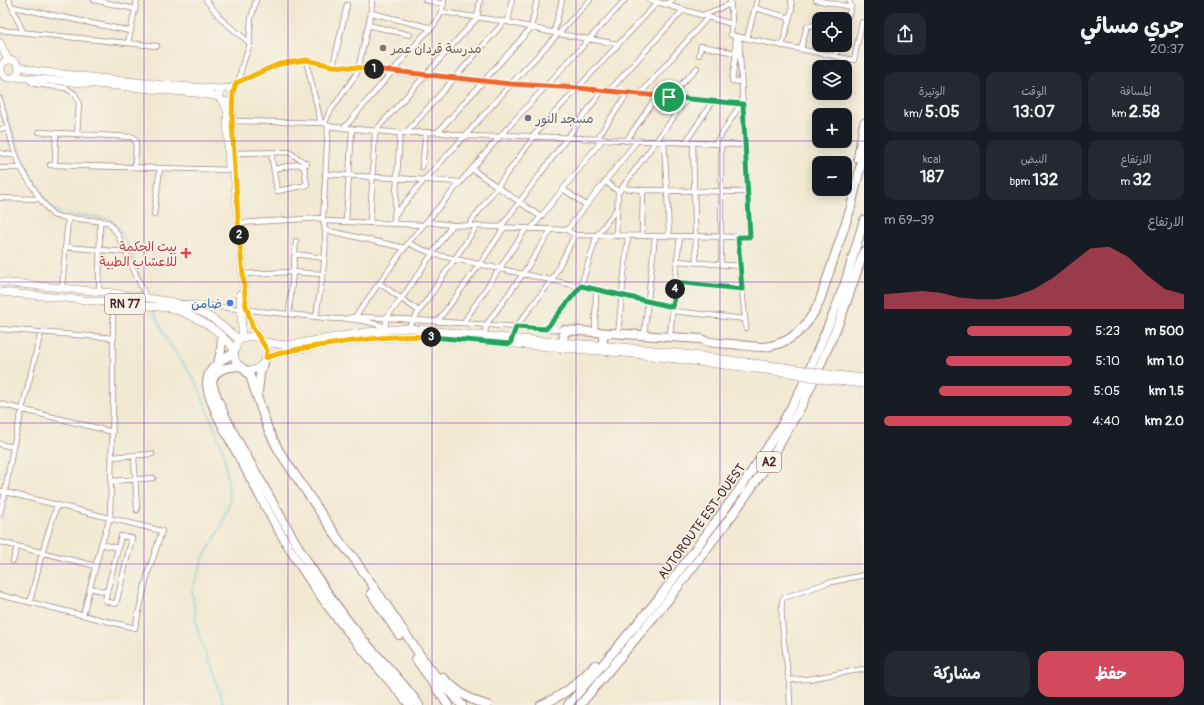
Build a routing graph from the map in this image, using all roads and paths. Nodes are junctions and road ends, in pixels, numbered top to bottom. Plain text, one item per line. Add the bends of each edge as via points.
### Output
1 (10, 0) edge
2 (94, 0) edge
3 (137, 0) edge
4 (206, 0) edge
5 (256, 0) edge
6 (372, 0) edge
7 (425, 0) edge
8 (480, 0) edge
9 (512, 0) edge
10 (537, 0) edge
11 (562, 0) edge
12 (590, 0) edge
13 (625, 0) edge
14 (650, 0) edge
15 (673, 0) edge
16 (757, 0) edge
17 (792, 0) edge
18 (819, 0) edge
19 (849, 0) edge
20 (444, 2) edge
21 (657, 2) junction
22 (731, 2) edge
23 (665, 4) junction
24 (347, 5) dead end
25 (13, 7) junction
26 (850, 7) junction
27 (755, 8) junction
28 (135, 9) junction
29 (683, 10) junction
30 (442, 12) junction
31 (849, 12) edge
32 (371, 13) junction
33 (706, 16) junction
34 (476, 18) junction
35 (790, 18) junction
36 (506, 22) junction
37 (862, 22) dead end
38 (732, 24) junction
39 (368, 25) junction
40 (812, 26) edge
41 (432, 28) junction
42 (531, 28) junction
43 (0, 30) edge
44 (130, 31) junction
45 (23, 32) junction
46 (557, 33) junction
47 (410, 35) dead end
48 (737, 36) junction
49 (747, 38) junction
50 (590, 39) junction
51 (0, 43) edge
52 (128, 43) junction
53 (250, 43) junction
54 (618, 44) junction
55 (157, 46) dead end
56 (782, 46) junction
57 (801, 49) junction
58 (836, 52) edge
59 (736, 53) junction
60 (699, 54) dead end
61 (835, 56) junction
62 (8, 60) junction
63 (306, 60) junction
64 (19, 66) junction
65 (333, 66) junction
66 (358, 68) junction
67 (697, 68) dead end
68 (0, 69) edge
69 (393, 71) junction
70 (427, 75) junction
71 (16, 77) junction
72 (26, 77) junction
73 (456, 77) junction
74 (484, 80) junction
75 (238, 82) junction
76 (741, 82) junction
77 (511, 84) junction
78 (546, 86) junction
79 (578, 88) junction
80 (602, 91) junction
81 (610, 91) junction
82 (229, 92) junction
83 (628, 93) junction
84 (640, 94) junction
85 (657, 96) junction
86 (669, 97) junction
87 (0, 98) edge
88 (221, 99) junction
89 (687, 99) junction
90 (713, 101) junction
91 (742, 104) junction
92 (1, 105) edge
93 (232, 121) junction
94 (864, 123) edge
95 (324, 124) junction
96 (344, 128) junction
97 (352, 128) junction
98 (0, 129) edge
99 (7, 129) junction
100 (375, 131) junction
101 (39, 132) dead end
102 (426, 132) junction
103 (438, 132) junction
104 (400, 133) junction
105 (406, 133) junction
106 (56, 134) junction
107 (77, 135) junction
108 (465, 136) junction
109 (500, 136) junction
110 (533, 137) junction
111 (568, 138) junction
112 (596, 140) junction
113 (602, 140) junction
114 (626, 141) junction
115 (636, 141) junction
116 (655, 142) junction
117 (664, 142) junction
118 (685, 143) junction
119 (693, 143) junction
120 (718, 144) junction
121 (745, 145) junction
122 (864, 151) edge
123 (271, 152) junction
124 (0, 153) edge
125 (233, 153) junction
126 (17, 156) junction
127 (307, 164) dead end
128 (135, 167) junction
129 (422, 167) dead end
130 (0, 168) edge
131 (21, 168) junction
132 (160, 168) junction
133 (274, 169) junction
134 (472, 169) junction
135 (232, 170) junction
136 (325, 174) junction
137 (349, 176) junction
138 (372, 177) junction
139 (397, 178) junction
140 (424, 180) junction
141 (461, 182) junction
142 (606, 182) junction
143 (497, 186) junction
144 (563, 189) junction
145 (620, 190) junction
146 (643, 190) junction
147 (667, 190) junction
148 (695, 191) junction
149 (721, 192) junction
150 (748, 192) junction
151 (0, 198) edge
152 (40, 199) junction
153 (520, 202) junction
154 (586, 205) junction
155 (616, 210) junction
156 (154, 215) dead end
157 (394, 216) junction
158 (541, 217) junction
159 (68, 218) junction
160 (323, 219) junction
161 (100, 220) junction
162 (864, 220) edge
163 (346, 221) junction
164 (370, 222) junction
165 (238, 223) junction
166 (394, 223) junction
167 (425, 224) junction
168 (452, 225) junction
169 (468, 226) junction
170 (478, 226) junction
171 (502, 228) junction
172 (529, 229) junction
173 (325, 230) junction
174 (551, 230) junction
175 (568, 230) junction
176 (575, 235) junction
177 (597, 235) junction
178 (616, 236) junction
179 (628, 236) junction
180 (642, 236) junction
181 (655, 236) junction
182 (669, 236) junction
183 (680, 236) junction
184 (695, 236) junction
185 (721, 237) junction
186 (738, 237) junction
187 (296, 241) dead end
188 (407, 246) junction
189 (65, 248) junction
190 (99, 250) junction
191 (864, 251) edge
192 (126, 252) junction
193 (295, 254) junction
194 (433, 254) junction
195 (324, 258) junction
196 (456, 259) junction
197 (677, 260) junction
198 (696, 262) junction
199 (480, 264) junction
200 (721, 264) junction
201 (740, 266) junction
202 (499, 268) junction
203 (293, 272) junction
204 (242, 274) junction
205 (322, 274) junction
206 (523, 274) junction
207 (552, 280) junction
208 (0, 282) edge
209 (675, 282) junction
210 (379, 283) junction
211 (581, 286) junction
212 (62, 288) junction
213 (742, 289) junction
214 (596, 290) junction
215 (0, 292) edge
216 (99, 292) junction
217 (113, 293) junction
218 (621, 295) junction
219 (146, 298) junction
220 (402, 298) junction
221 (647, 301) junction
222 (174, 302) junction
223 (113, 303) junction
224 (673, 309) junction
225 (244, 310) junction
226 (419, 311) junction
227 (289, 314) junction
228 (316, 317) junction
229 (355, 317) junction
230 (347, 318) junction
231 (386, 318) junction
232 (745, 319) junction
233 (412, 320) junction
234 (436, 322) junction
235 (463, 323) junction
236 (486, 325) junction
237 (516, 327) junction
238 (408, 328) junction
239 (746, 328) dead end
240 (0, 329) edge
241 (546, 329) junction
242 (564, 330) junction
243 (386, 331) junction
244 (41, 332) junction
245 (599, 333) junction
246 (618, 334) junction
247 (222, 336) junction
248 (485, 336) junction
249 (644, 336) junction
250 (670, 337) junction
251 (114, 338) junction
252 (473, 338) junction
253 (241, 339) junction
254 (698, 339) junction
255 (261, 340) junction
256 (511, 341) junction
257 (563, 345) junction
258 (602, 345) junction
259 (234, 352) junction
260 (265, 361) junction
261 (218, 363) junction
262 (242, 367) junction
263 (791, 371) junction
264 (827, 377) junction
265 (864, 378) edge
266 (864, 384) edge
267 (258, 399) junction
268 (0, 404) edge
269 (22, 410) junction
270 (112, 432) junction
271 (0, 444) edge
272 (13, 447) junction
273 (152, 454) dead end
274 (134, 456) junction
275 (112, 457) junction
276 (153, 478) dead end
277 (135, 479) junction
278 (112, 481) junction
279 (3, 492) edge
280 (57, 505) junction
281 (137, 510) dead end
282 (0, 514) edge
283 (110, 518) junction
284 (0, 542) edge
285 (341, 543) junction
286 (101, 544) junction
287 (17, 547) junction
288 (118, 548) junction
289 (42, 553) junction
290 (13, 561) dead end
291 (96, 566) junction
292 (864, 574) edge
293 (90, 588) junction
294 (107, 592) junction
295 (0, 595) edge
296 (30, 602) junction
297 (83, 615) junction
298 (404, 633) junction
299 (616, 648) junction
300 (419, 664) junction
301 (864, 669) edge
302 (789, 680) junction
303 (588, 695) junction
304 (410, 705) edge
305 (420, 705) edge
306 (448, 705) edge
307 (456, 705) edge
308 (462, 705) edge
309 (487, 705) edge
310 (541, 705) edge
311 (568, 705) edge
312 (580, 705) edge
313 (584, 705) edge
314 (790, 705) edge

1 - 25 street
2 - 28 street
3 - 28 street
4 - 53 street via 222,20
5 - 53 street via 251,18
6 - 32 street
7 - 20 street
8 - 34 street
9 - 36 street
10 - 42 street
11 - 46 street
12 - 46 street
13 - 50 street
14 - 21 street
15 - 23 street
16 - 27 street
17 - 35 street
18 - 26 street
19 - 26 street
20 - 30 street
21 - 23 street
21 - 54 street
22 - 33 street
22 - 38 street
23 - 29 street
24 - 65 street
25 - 44 street
25 - 45 street
26 - 31 street
27 - 35 street
27 - 49 street
28 - 44 street
29 - 33 street
29 - 81 street
30 - 34 street
30 - 41 street
32 - 39 street
32 - 41 street
33 - 38 street
33 - 84 street
34 - 36 street
34 - 70 street
35 - 56 street
36 - 42 street
36 - 73 street
37 - 61 street via 854,60
38 - 48 street via 731,35
39 - 47 street
39 - 66 street
40 - 57 street via 807,26
41 - 69 street
42 - 46 street
42 - 74 street
43 - 45 street
44 - 52 street
45 - 52 street
46 - 50 street
46 - 77 street
48 - 49 street
48 - 59 street
48 - 76 street
49 - 56 street
50 - 54 street
50 - 78 street
51 - 62 main road
52 - 55 street
53 - 75 street
54 - 79 street
56 - 57 street
57 - 61 street
58 - 61 street
59 - 60 street via 701,46
59 - 76 street via 732,81
62 - 64 main road
62 - 68 main road
63 - 65 street
63 - 75 street via 279,64
63 - 95 street
64 - 71 main road
64 - 82 main road via 32,71
65 - 66 street
66 - 69 street
66 - 95 street via 356,76
67 - 86 street
68 - 71 main road via 2,75 8,78
69 - 70 street
69 - 96 street
70 - 73 street
70 - 100 street
71 - 72 main road
72 - 88 main road via 196,93
72 - 107 street via 34,84 66,88 75,94 79,103
73 - 74 street
73 - 105 street
74 - 77 street
74 - 103 street
75 - 82 street
76 - 91 street
77 - 78 street
77 - 108 street
78 - 79 street
78 - 109 street
79 - 80 street
79 - 110 street
80 - 81 street
80 - 111 street
81 - 83 street
82 - 88 main road via 220,93
82 - 88 main road via 227,102
82 - 93 main road
83 - 84 street
83 - 112 street
84 - 85 street
85 - 86 street
85 - 114 street
86 - 89 street
87 - 92 street
88 - 135 main road via 227,110
89 - 90 street
89 - 116 street
90 - 91 street
90 - 118 street
91 - 120 street
91 - 121 street
92 - 99 street
93 - 95 street
93 - 125 main road
94 - 254 highway via 846,209 824,276 804,320 789,333 764,342 704,337
95 - 96 street
95 - 136 street
96 - 97 street
97 - 100 street
97 - 137 street
98 - 99 street
99 - 126 street
100 - 104 street
100 - 138 street
101 - 106 street
102 - 103 street
102 - 105 street
102 - 129 street
103 - 108 street
104 - 105 street
104 - 139 street
106 - 107 street
106 - 128 street via 53,165
107 - 128 street via 133,137 136,142
108 - 109 street
108 - 140 street
109 - 110 street
109 - 134 street
110 - 111 street
110 - 143 street
111 - 112 street
111 - 153 street
112 - 113 street
113 - 114 street
113 - 144 street
114 - 115 street
115 - 116 street
115 - 142 street
116 - 117 street
116 - 145 street
117 - 118 street
117 - 147 street
118 - 119 street
119 - 120 street
119 - 148 street
120 - 121 street
120 - 149 street
121 - 150 street
122 - 254 highway via 851,207 812,318 794,336 772,345 709,342
123 - 125 street
123 - 127 street via 289,152
123 - 133 street
124 - 126 street
125 - 135 main road
126 - 131 street
128 - 132 street
130 - 131 street
131 - 152 street
132 - 135 street
132 - 156 street
133 - 133 street via 277,191 307,185 304,167 298,164
134 - 141 street
134 - 143 street
135 - 165 main road
135 - 225 main road
136 - 137 street
136 - 160 street
137 - 138 street
137 - 163 street
138 - 139 street
138 - 164 street
139 - 140 street
139 - 157 street
140 - 141 street
140 - 157 street
141 - 167 street
142 - 145 street
142 - 154 street
143 - 153 street
143 - 169 street
144 - 154 street
144 - 158 street
145 - 146 street
145 - 155 street
146 - 147 street
146 - 180 street
147 - 148 street
147 - 182 street
148 - 149 street
148 - 184 street
149 - 150 street
149 - 185 street
150 - 186 street via 750,237
151 - 152 street
152 - 159 street via 53,215
153 - 158 street
153 - 171 street
154 - 175 street
155 - 177 street
155 - 178 street
157 - 166 street
158 - 172 street
159 - 161 street
159 - 189 street
160 - 163 street
160 - 165 street
160 - 173 street
161 - 190 street
161 - 192 street via 113,226
162 - 299 highway, AUTOROUTE EST-OUEST / A2 via 835,310 801,389 778,433 659,598
163 - 164 street
164 - 166 street
165 - 204 main road
166 - 167 street
167 - 168 street
167 - 188 street
168 - 169 street
168 - 194 street
169 - 170 street
170 - 171 street
170 - 196 street
171 - 172 street
171 - 199 street
172 - 174 street
172 - 202 street
173 - 188 street
173 - 195 street
174 - 175 street
174 - 206 street
175 - 176 street
176 - 177 street
176 - 207 street
177 - 178 street
177 - 211 street
178 - 179 street
179 - 180 street
179 - 218 street
180 - 181 street
181 - 182 street
181 - 221 street
182 - 183 street
183 - 184 street
183 - 197 street
184 - 185 street
184 - 198 street
185 - 186 street
185 - 200 street
186 - 201 street
187 - 193 street
188 - 194 street
188 - 210 street
189 - 190 street
189 - 212 street
190 - 192 street
190 - 216 street
191 - 303 highway, AUTOROUTE EST-OUEST / A2 via 842,315 817,373 770,461 668,600
192 - 219 street
193 - 195 street
193 - 203 street
194 - 196 street
194 - 220 street
195 - 205 street
196 - 199 street
196 - 226 street
197 - 198 street
197 - 209 street
198 - 200 street
199 - 202 street
199 - 234 street
200 - 201 street
201 - 213 street
202 - 206 street
202 - 235 street
203 - 204 street
203 - 205 street
203 - 227 street
204 - 225 main road
205 - 228 street
206 - 207 street
206 - 236 street
207 - 211 street
207 - 237 street
208 - 212 main road
209 - 213 street
209 - 224 street
210 - 220 street
210 - 229 street
211 - 214 street
211 - 241 street
212 - 216 main road
213 - 232 street
214 - 218 street
214 - 245 street
215 - 223 main road, RN 77
216 - 217 main road
217 - 219 main road
217 - 223 street
218 - 221 street
218 - 246 street
219 - 222 main road
220 - 226 street
220 - 231 street
221 - 224 street
221 - 249 street
222 - 225 street
222 - 253 main road via 203,313
223 - 247 main road, RN 77 via 170,308 205,323
223 - 251 street
224 - 232 street
224 - 250 street
225 - 227 street
225 - 253 main road
225 - 255 main road
226 - 233 street
227 - 228 street
228 - 230 street
229 - 230 street
229 - 231 street
230 - 243 street via 378,324
231 - 233 street
231 - 243 street
232 - 239 street
233 - 234 street
233 - 238 street
234 - 235 street
235 - 236 street
236 - 237 street
236 - 248 street
237 - 241 street
237 - 256 street
238 - 243 main road
238 - 252 main road
240 - 244 street
241 - 242 street
242 - 245 highway
242 - 257 highway
243 - 252 main road via 419,336
243 - 255 main road via 289,345
243 - 260 main road via 294,350
244 - 251 street
244 - 269 street
245 - 246 highway
245 - 258 highway
246 - 249 highway
247 - 259 main road, RN 77
247 - 261 highway
248 - 252 main road
248 - 256 main road
249 - 250 highway
250 - 254 highway
251 - 270 street
252 - 256 main road
253 - 255 main road via 251,336
253 - 259 main road
255 - 260 main road via 267,350
256 - 257 main road
257 - 258 main road
257 - 263 main road
258 - 263 main road
259 - 261 highway
259 - 262 main road via 235,360
260 - 262 main road via 255,369
260 - 267 highway via 260,374
261 - 304 highway via 210,370 206,384 220,420 264,503 320,595
262 - 267 highway via 250,376
262 - 305 highway via 229,366 219,370 212,379 216,396 226,417 302,556 360,636
263 - 264 main road, bridge
264 - 265 main road
264 - 266 main road
267 - 285 highway via 279,451
268 - 269 street
269 - 270 street
269 - 272 street
270 - 275 street
271 - 272 street
272 - 279 street
273 - 274 street
274 - 275 street
274 - 277 street
275 - 278 street
276 - 277 street
277 - 278 street
277 - 281 street
278 - 283 street
279 - 280 street
279 - 282 street
280 - 283 street
280 - 289 street
283 - 286 street
283 - 297 street via 162,531 148,573 135,628
284 - 287 street
285 - 298 highway
285 - 300 highway via 351,563
286 - 288 street
286 - 291 street
287 - 289 street
287 - 290 street
288 - 294 street
288 - 294 street via 121,536 132,538 116,604 105,602
289 - 291 street
289 - 296 street
291 - 293 street
292 - 302 street via 783,598
293 - 294 street
293 - 297 street
295 - 296 street
296 - 297 street
298 - 308 highway via 441,683
298 - 309 highway via 453,688 468,698
299 - 310 highway via 565,693
299 - 311 highway, AUTOROUTE EST-OUEST / A2
300 - 306 highway
300 - 307 highway
301 - 302 street
302 - 314 street
303 - 312 highway, AUTOROUTE EST-OUEST / A2
303 - 313 highway

